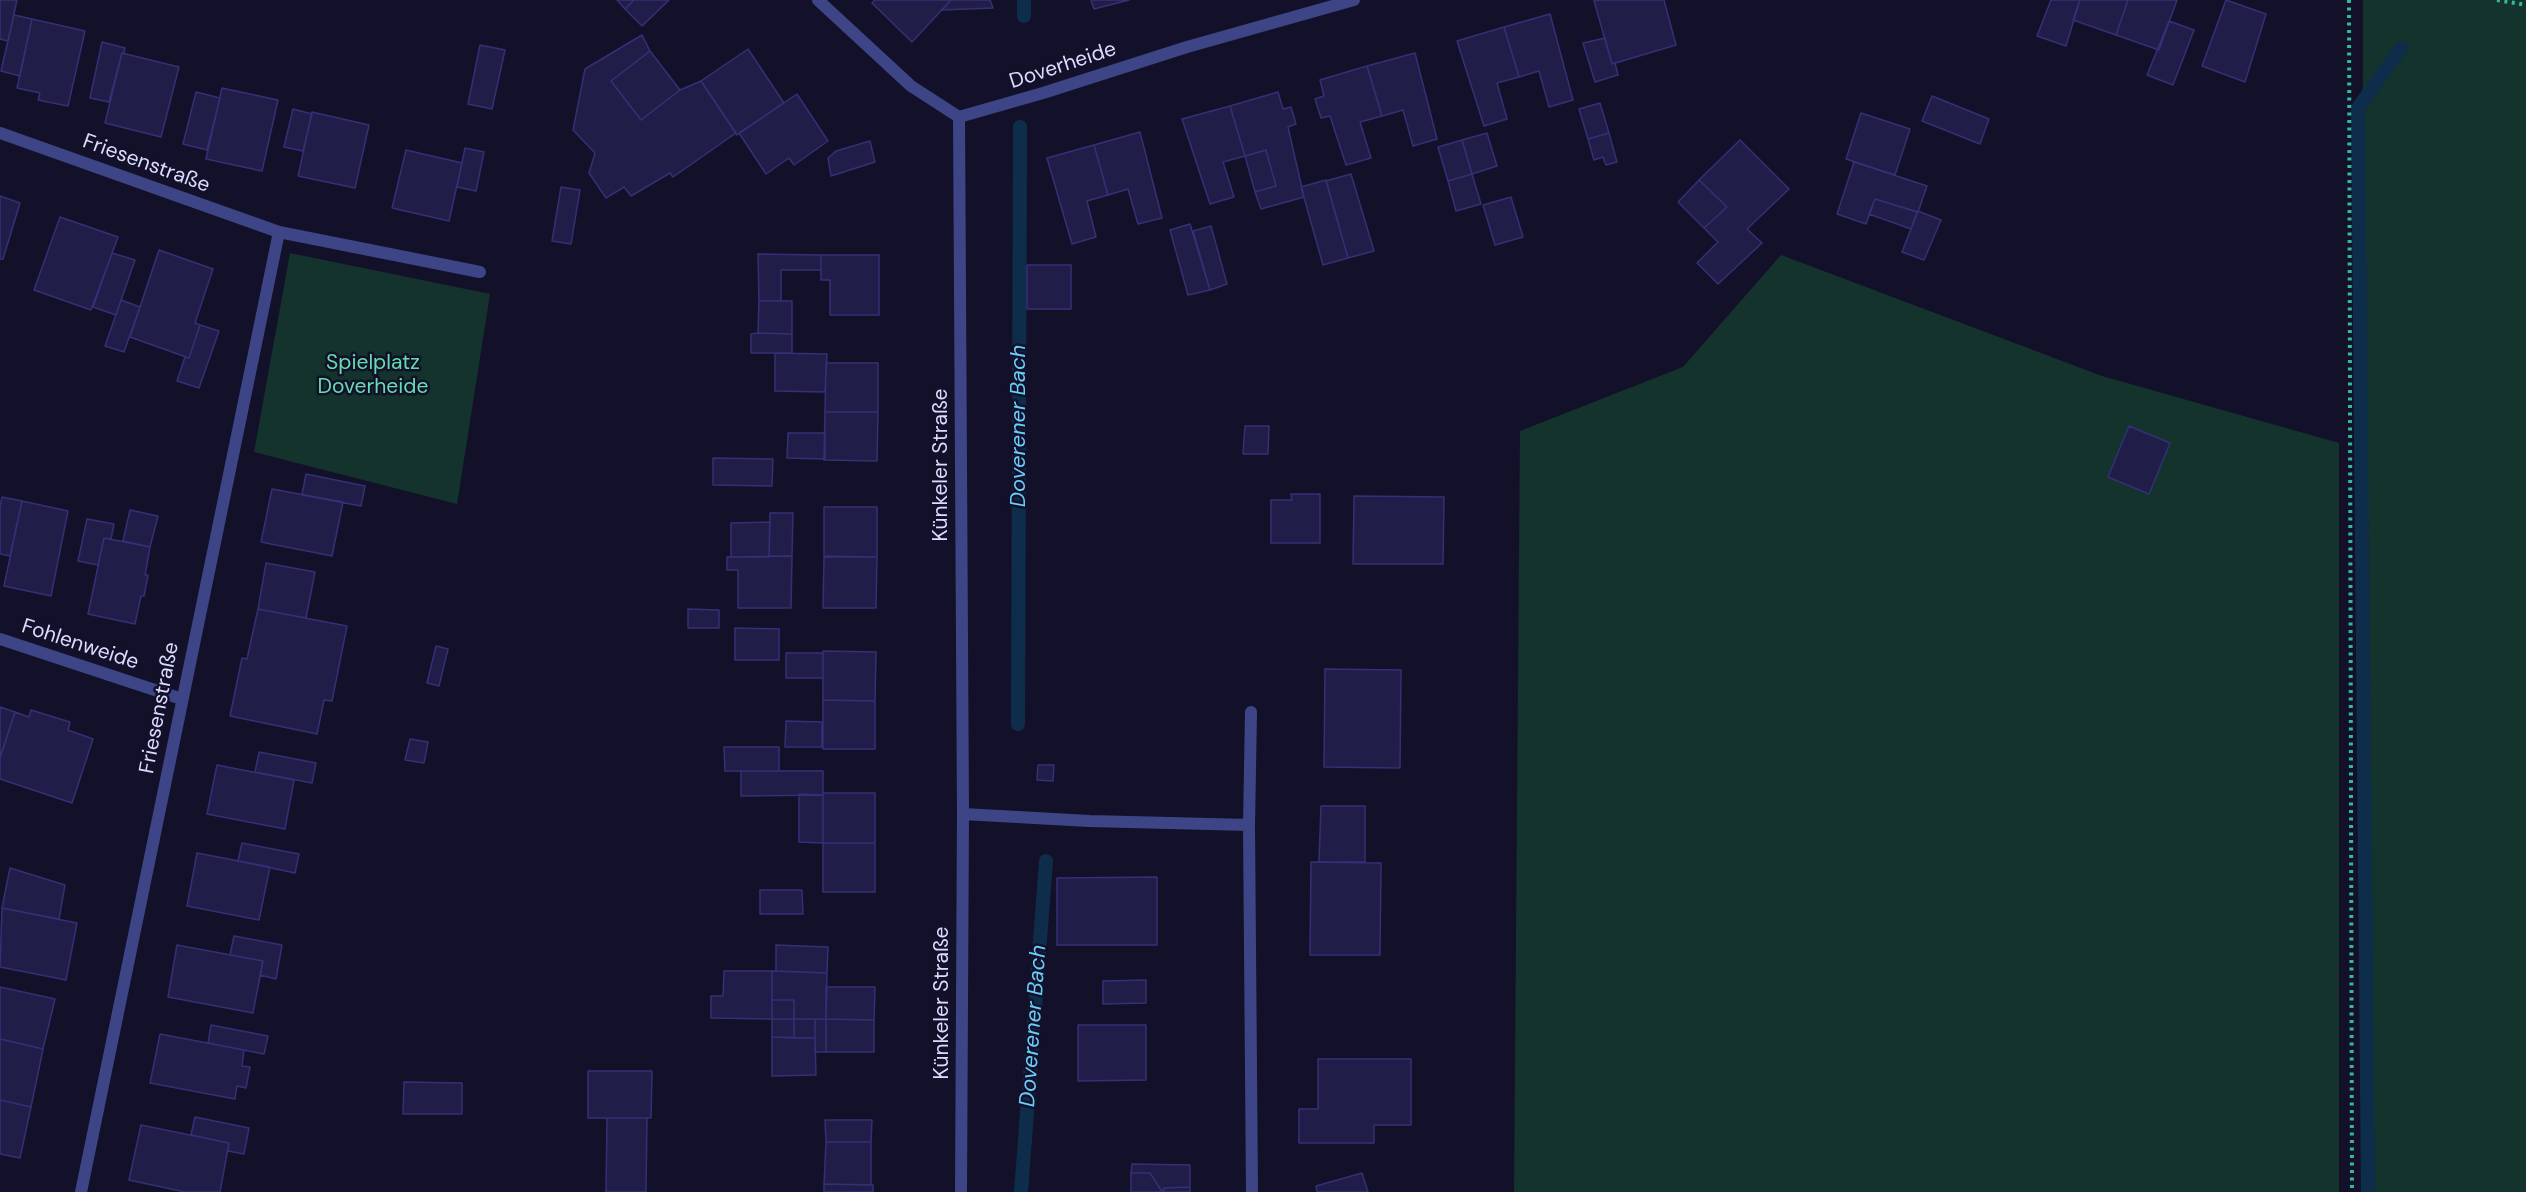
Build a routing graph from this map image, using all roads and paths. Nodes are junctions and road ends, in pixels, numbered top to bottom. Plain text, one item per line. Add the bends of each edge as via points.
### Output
1 (818, 0) edge
2 (1354, 0) edge
3 (2349, 0) edge
4 (2497, 0) edge
5 (2526, 5) edge
6 (959, 117) junction
7 (0, 133) edge
8 (279, 232) junction
9 (480, 272) dead end
10 (0, 639) edge
11 (182, 699) junction
12 (1251, 712) dead end
13 (963, 814) junction
14 (1249, 825) junction
15 (81, 1192) edge
16 (961, 1192) edge
17 (1252, 1192) edge
18 (2352, 1192) edge

1 - 6 street via 911,86
2 - 6 street, Doverheide via 1187,46
3 - 18 path
4 - 5 path
6 - 13 street, Künkeler Straße
7 - 8 street, Friesenstraße
8 - 9 street, Friesenstraße
8 - 11 street, Friesenstraße
10 - 11 street, Fohlenweide
11 - 15 street, Friesenstraße
12 - 14 street
13 - 14 street
13 - 16 street, Künkeler Straße
14 - 17 street

